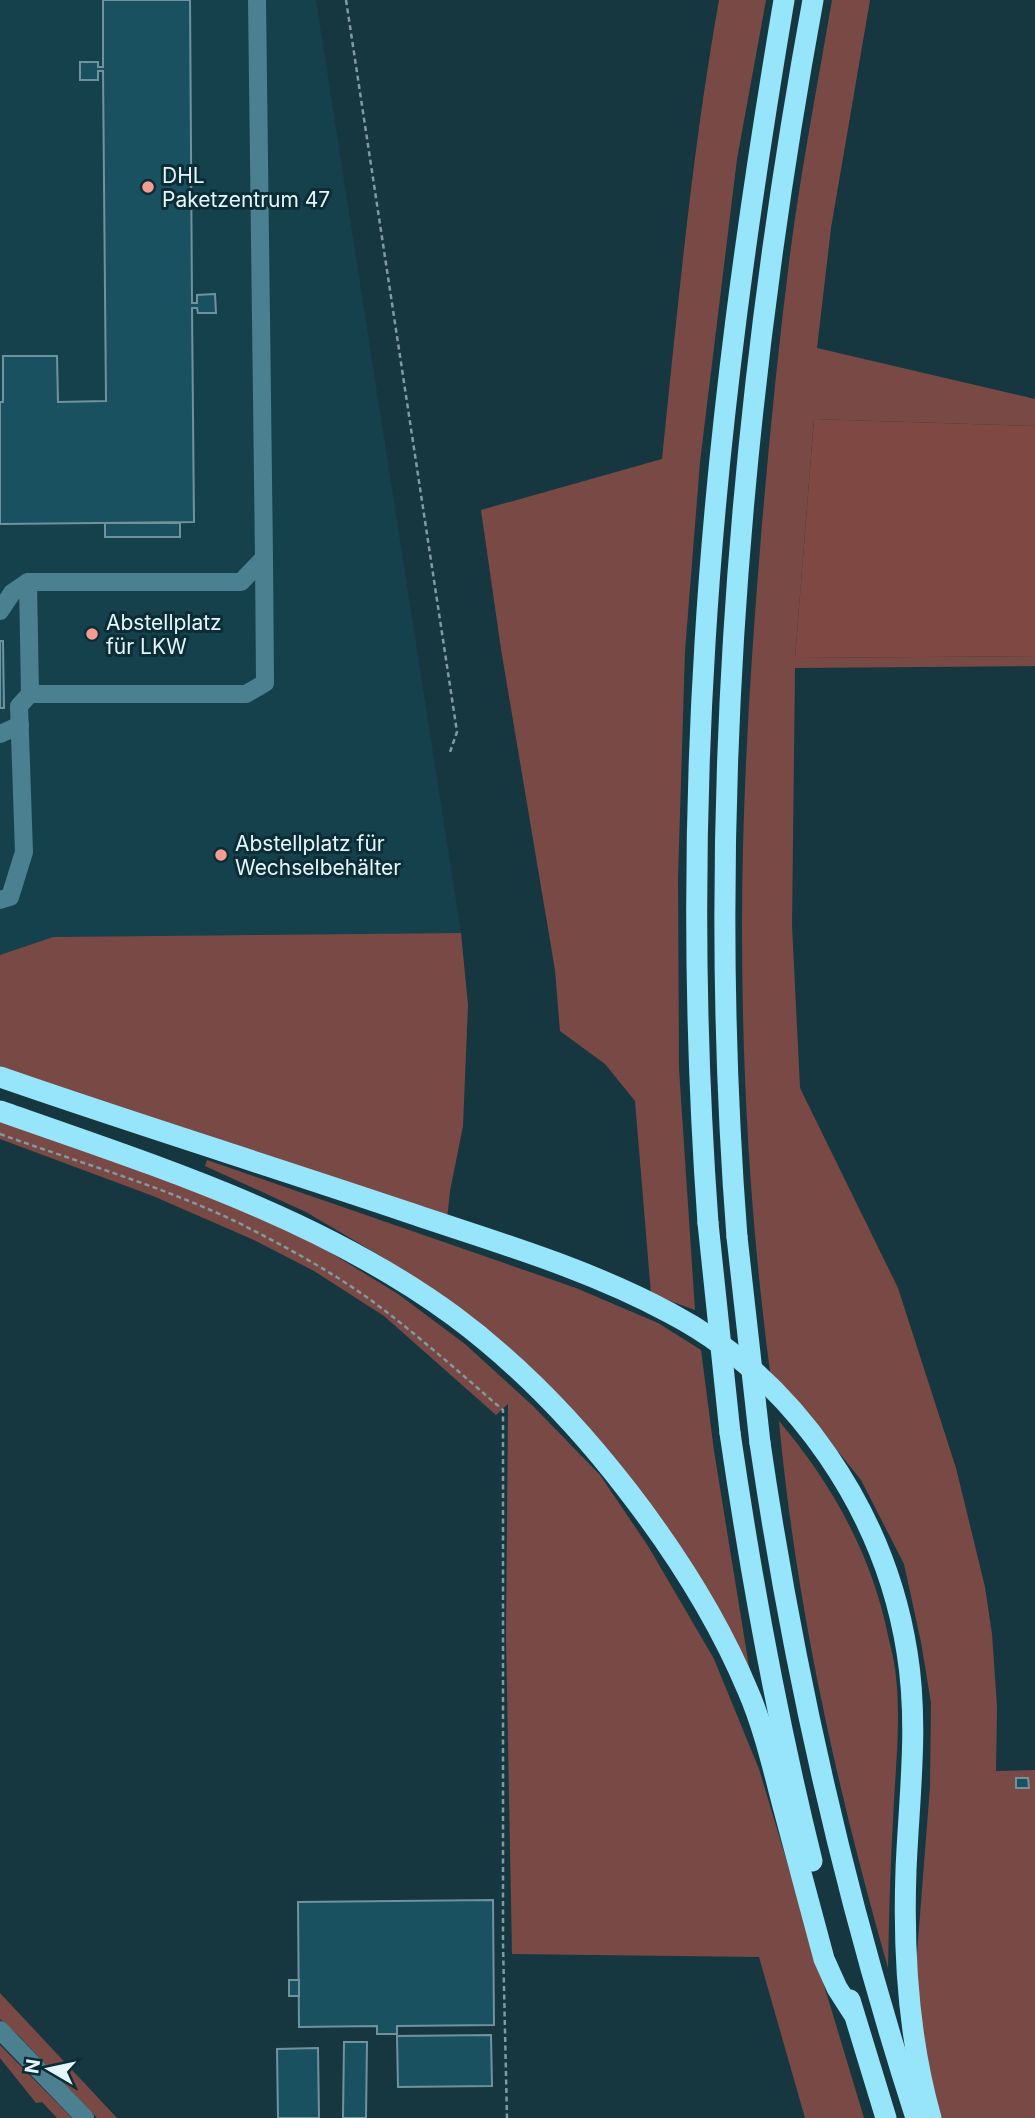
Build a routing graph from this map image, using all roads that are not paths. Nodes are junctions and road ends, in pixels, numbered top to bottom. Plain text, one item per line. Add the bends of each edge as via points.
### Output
1 (257, 0) edge
2 (784, 0) edge
3 (813, 0) edge
4 (264, 558) junction
5 (27, 582) junction
6 (0, 611) edge
7 (30, 694) junction
8 (20, 725) junction
9 (0, 734) edge
10 (0, 900) edge
11 (0, 1077) edge
12 (0, 1111) edge
13 (853, 2013) junction
14 (0, 2030) edge
15 (85, 2118) edge
16 (886, 2118) edge
17 (916, 2118) edge
18 (931, 2118) edge

1 - 4 street
2 - 13 highway, bridge via 737,307 718,477 697,820 699,1053 718,1327 755,1594 784,1739
3 - 17 highway, bridge via 758,369 733,632 725,808 728,1106 760,1444 787,1611 826,1798 871,1975
4 - 5 street via 241,582
4 - 7 street via 265,682 246,694
5 - 6 street
5 - 7 street
7 - 8 street via 19,706
8 - 9 street
8 - 10 street via 24,852 10,897
11 - 18 highway via 382,1203 625,1290 715,1340 794,1413 830,1459 866,1522 888,1575 903,1631 914,1734 906,1867 906,1976
12 - 13 highway via 230,1194 341,1247 457,1318 564,1415 663,1538 748,1690 824,1959
13 - 16 highway
14 - 15 street

